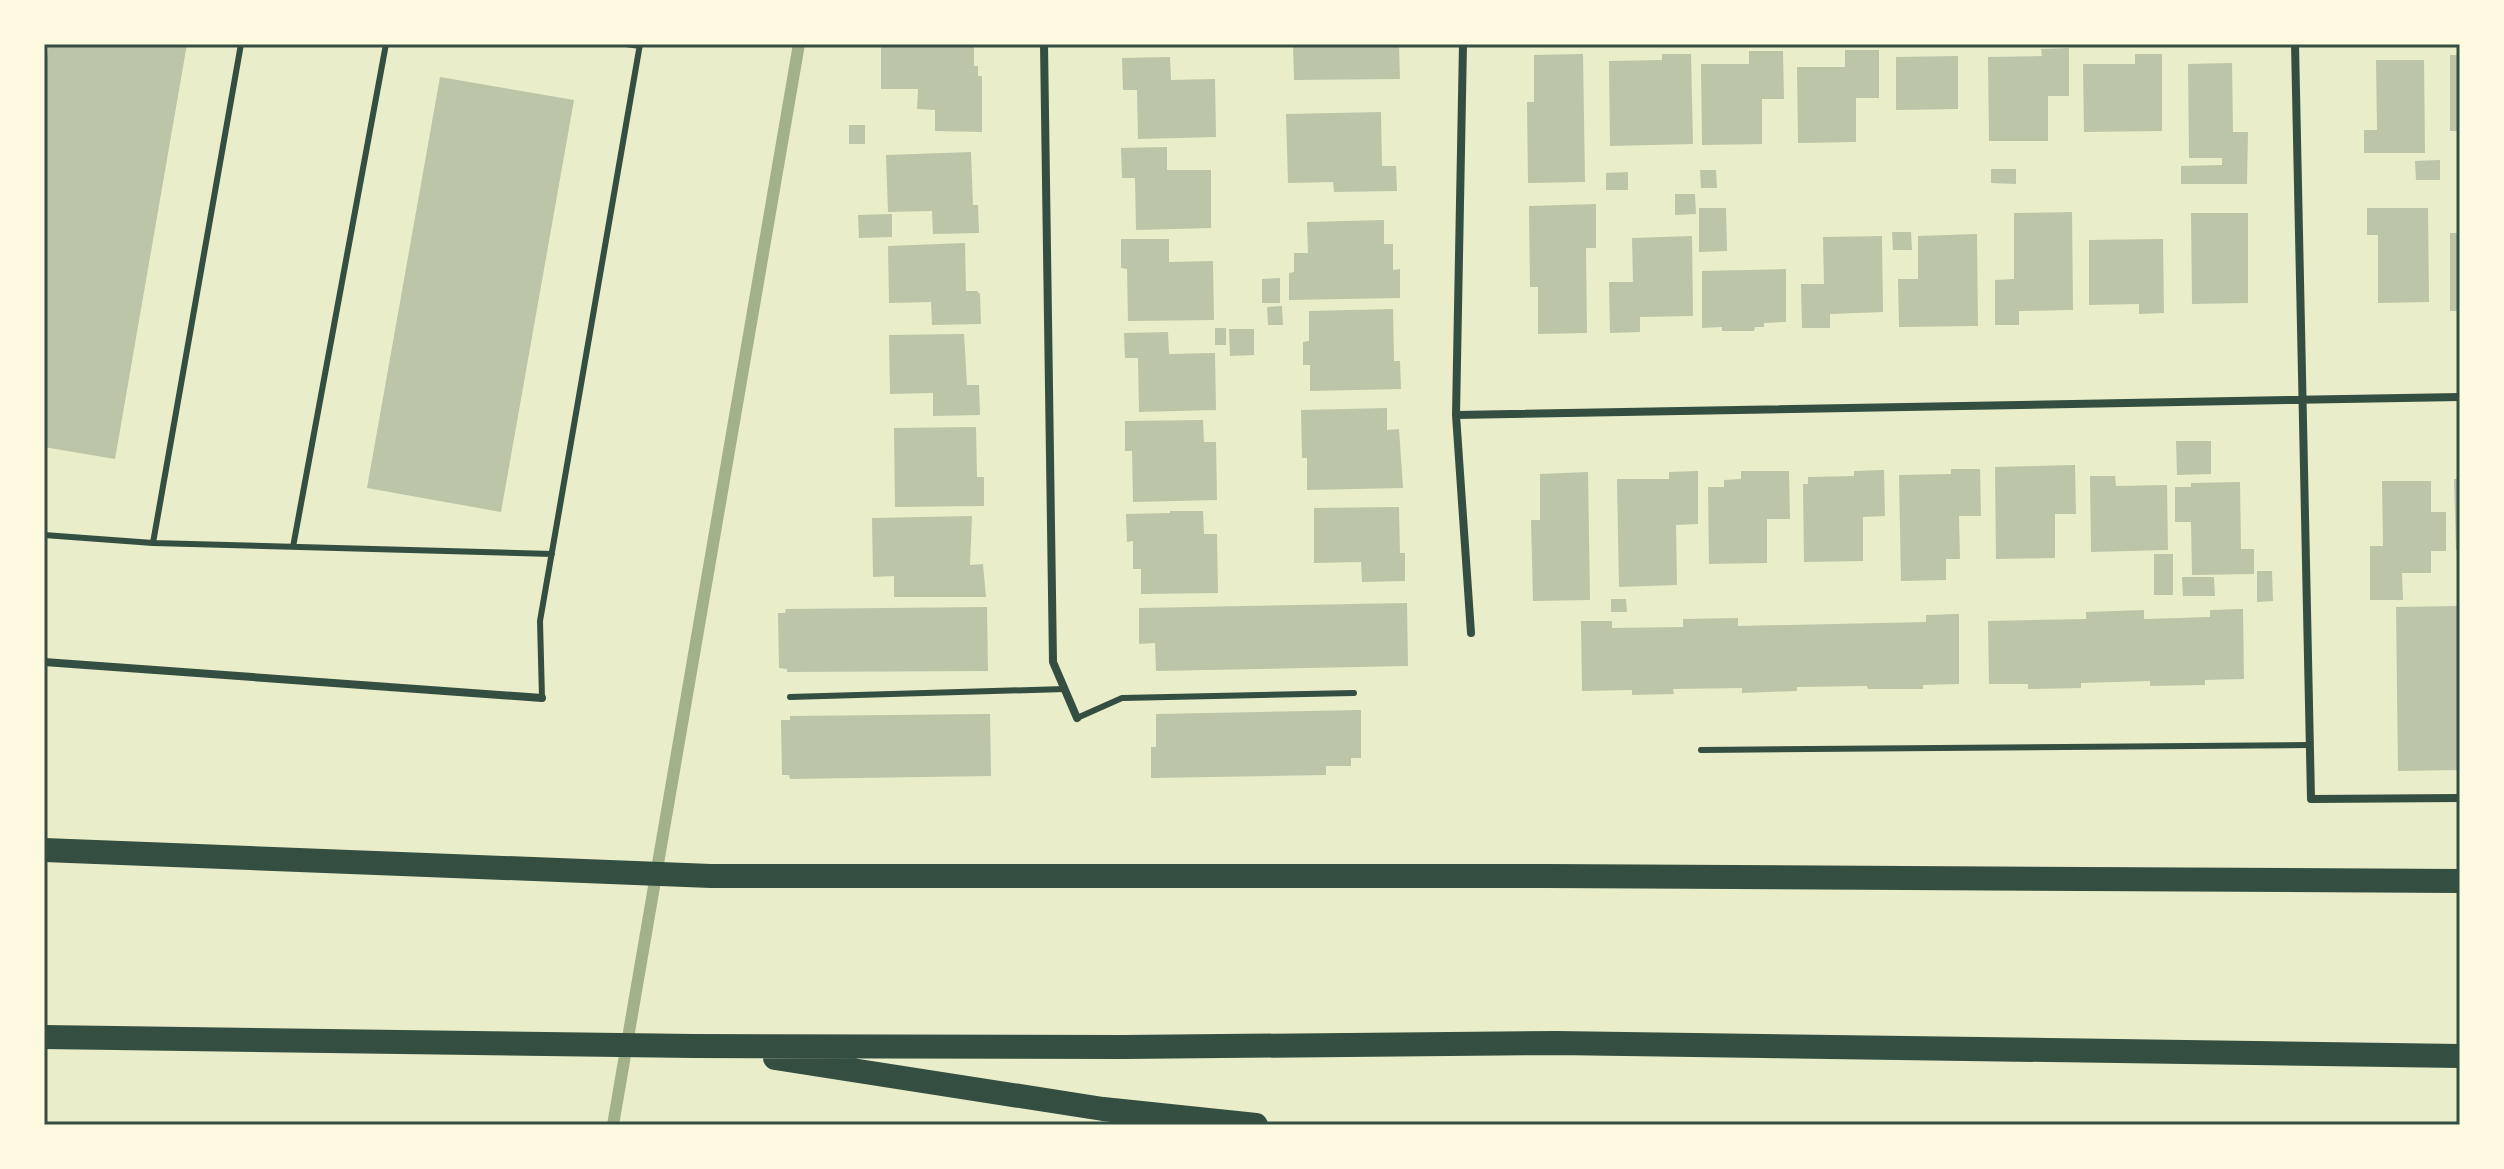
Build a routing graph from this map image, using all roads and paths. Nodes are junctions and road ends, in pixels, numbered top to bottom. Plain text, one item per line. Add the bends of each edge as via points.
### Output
1 (241, 44) edge
2 (386, 44) edge
3 (626, 44) edge
4 (1044, 44) edge
5 (1463, 44) edge
6 (2295, 44) edge
7 (640, 45) edge
8 (2460, 397) edge
9 (2302, 400) junction
10 (1456, 415) junction
11 (44, 535) edge
12 (153, 543) junction
13 (293, 547) junction
14 (552, 554) junction
15 (1471, 633) dead end
16 (44, 662) edge
17 (1065, 689) junction
18 (1354, 693) dead end
19 (790, 697) dead end
20 (542, 698) joint
21 (1077, 718) joint
22 (2309, 745) junction
23 (1701, 750) dead end
24 (2460, 798) edge
25 (44, 850) edge
26 (2460, 881) edge
27 (44, 1037) edge
28 (694, 1046) junction
29 (2460, 1056) edge
30 (1256, 1125) edge

1 - 12 lane
2 - 13 lane
3 - 7 lane
4 - 17 street via 1053,662
5 - 10 street
6 - 9 street
7 - 14 lane
8 - 9 street
9 - 10 street
9 - 22 street
10 - 15 street
11 - 12 lane
12 - 13 lane
13 - 14 lane
14 - 20 lane via 540,621
16 - 20 street
17 - 19 lane
17 - 21 street
18 - 21 lane via 1122,698
22 - 23 lane
22 - 24 street via 2311,799
25 - 26 highway via 711,876
27 - 28 highway
28 - 29 highway via 1556,1043
28 - 30 highway via 1103,1109

